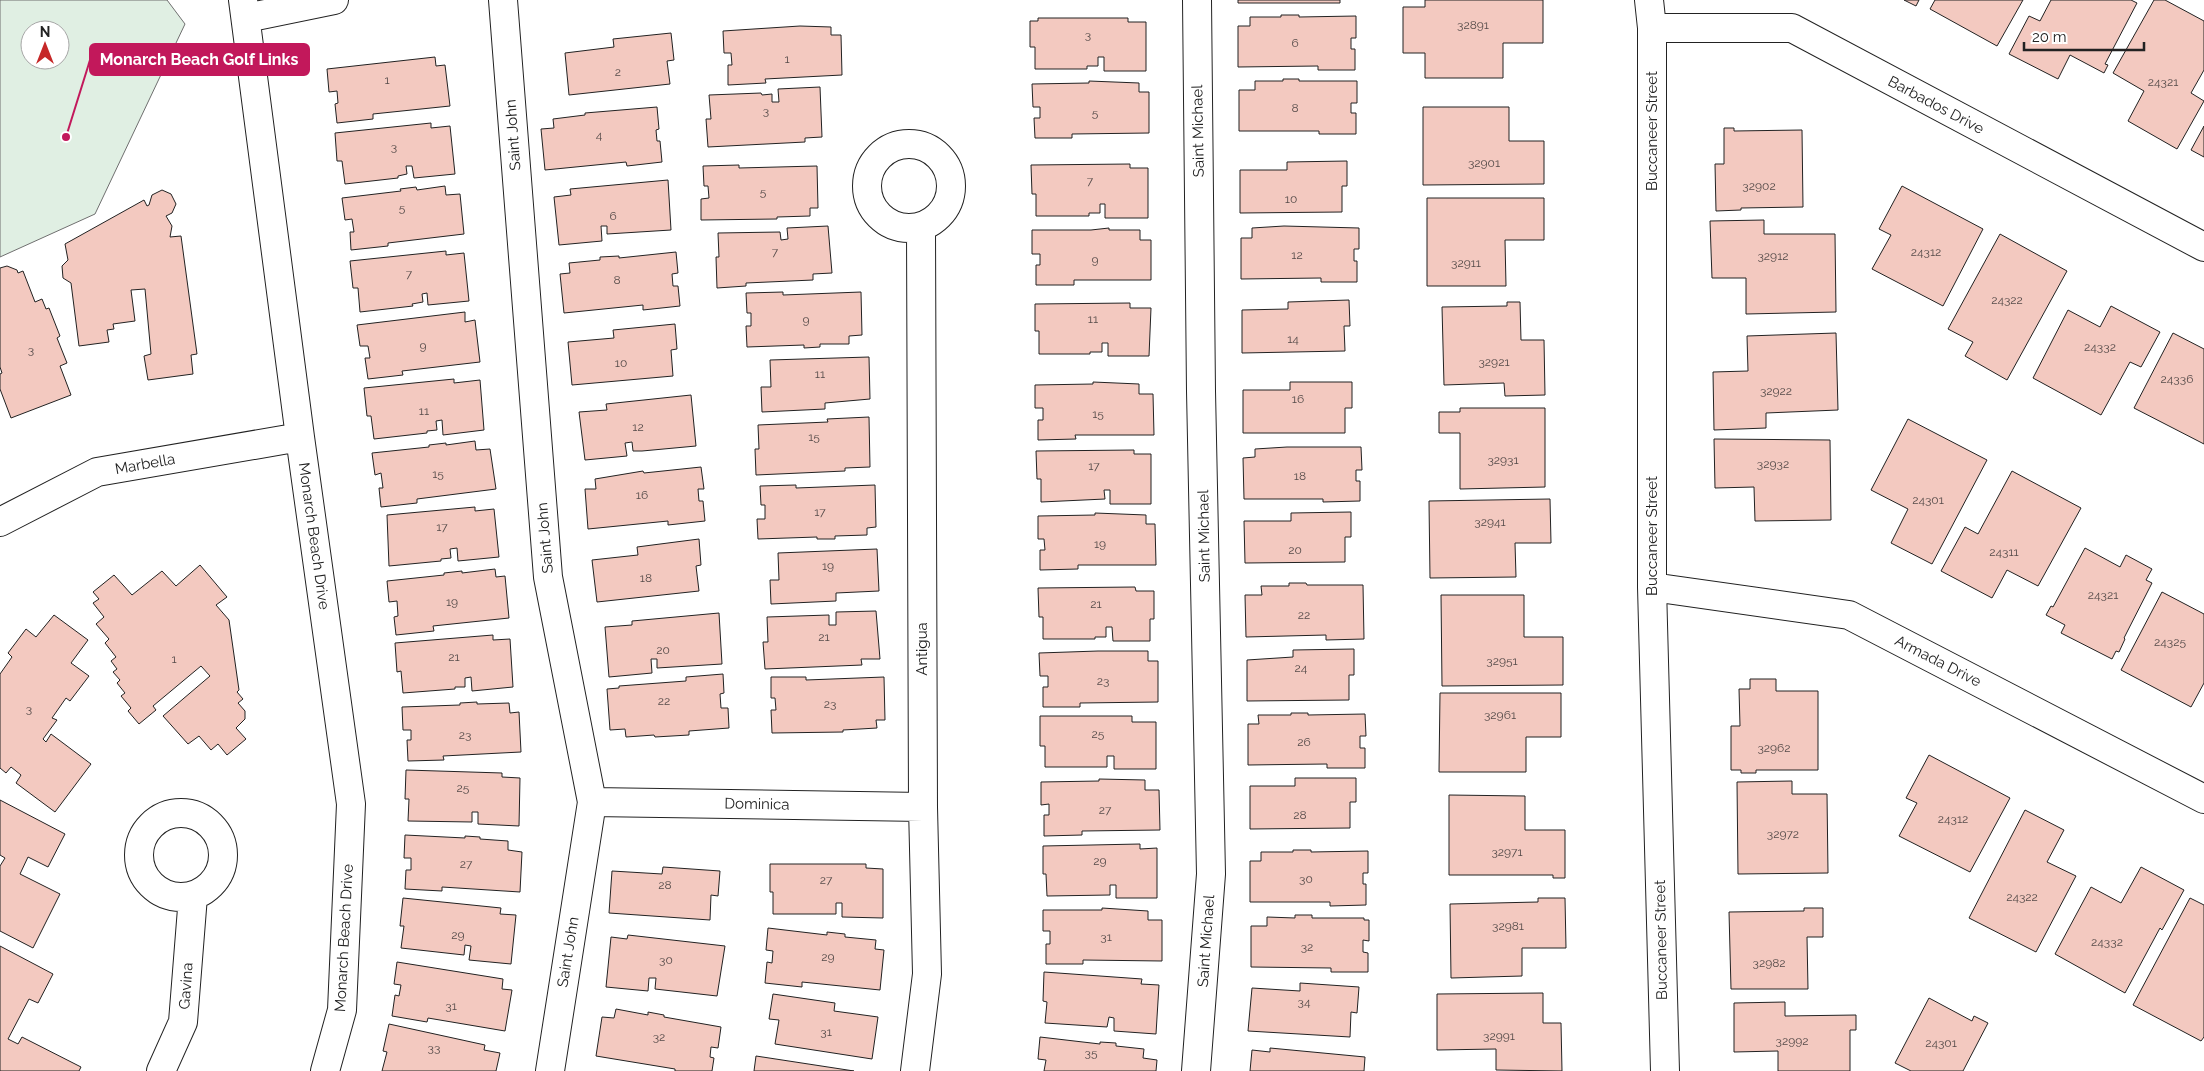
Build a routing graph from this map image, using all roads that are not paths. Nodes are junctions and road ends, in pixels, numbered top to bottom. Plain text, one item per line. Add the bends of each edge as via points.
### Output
1 (334, 0) edge
2 (503, 0) edge
3 (1197, 0) edge
4 (1650, 0) edge
5 (245, 9) edge
6 (1652, 28) junction
7 (921, 227) dead end
8 (2204, 247) edge
9 (300, 437) junction
10 (0, 522) edge
11 (1652, 587) junction
12 (2204, 799) edge
13 (592, 802) junction
14 (923, 807) junction
15 (193, 896) dead end
16 (161, 1071) edge
17 (325, 1071) edge
18 (550, 1071) edge
19 (915, 1071) edge
20 (1196, 1071) edge
21 (1665, 1071) edge

1 - 5 street
2 - 13 street, Saint John via 548,577
3 - 20 street, Saint Michael via 1211,874
4 - 6 street, Buccaneer Street
5 - 9 street, Monarch Beach Drive
6 - 8 street, Barbados Drive via 1792,28
6 - 11 street, Buccaneer Street
7 - 14 street, Antigua
9 - 10 street, Marbella via 97,472
9 - 17 street, Monarch Beach Drive via 351,804 342,1010
11 - 12 street, Armada Drive via 1849,615
11 - 21 street, Buccaneer Street
13 - 14 street, Dominica
13 - 18 street, Saint John
14 - 19 street, Antigua via 927,974
15 - 16 street, Gavina via 184,1022

